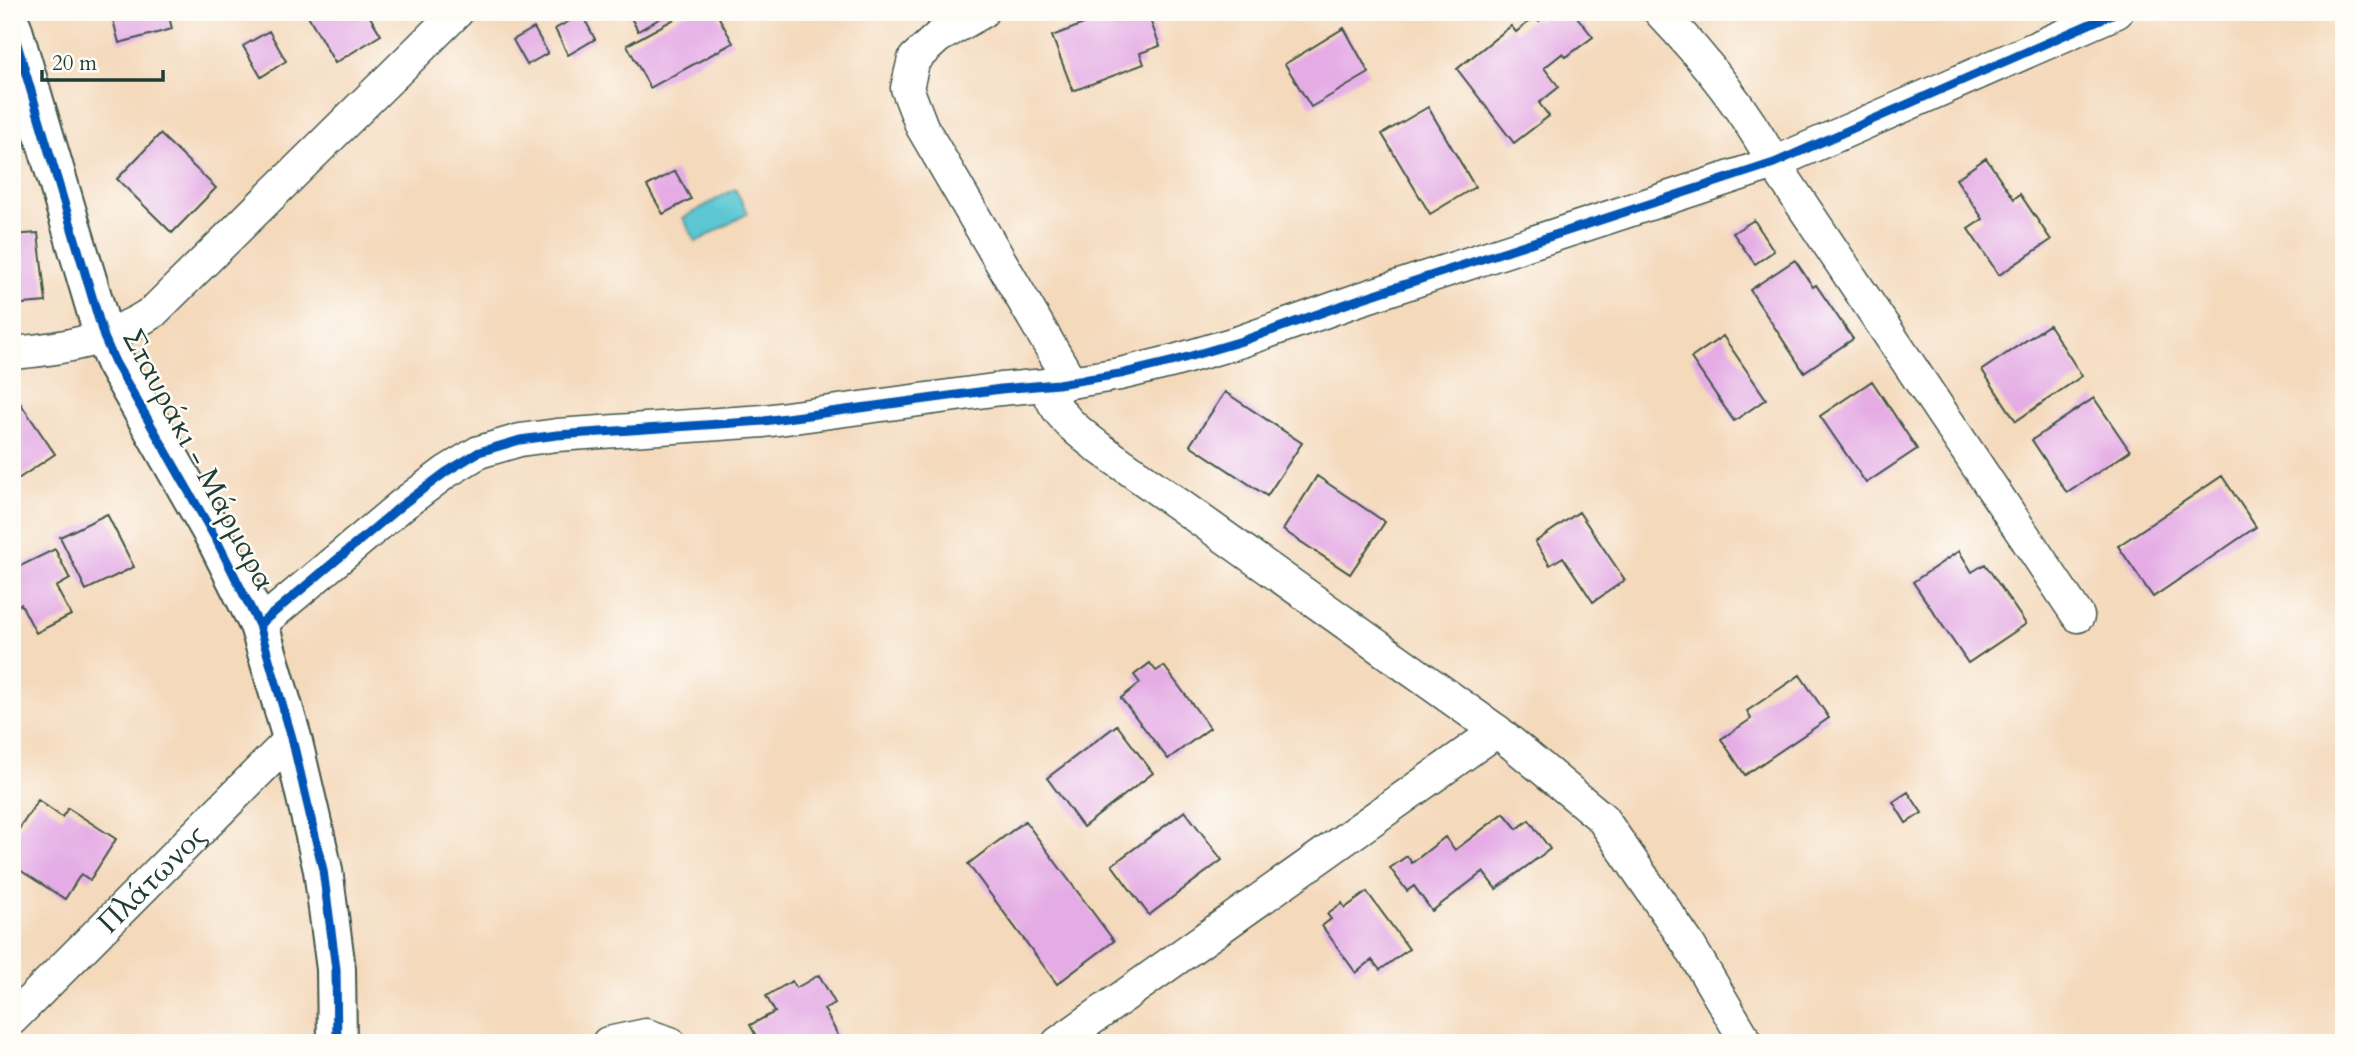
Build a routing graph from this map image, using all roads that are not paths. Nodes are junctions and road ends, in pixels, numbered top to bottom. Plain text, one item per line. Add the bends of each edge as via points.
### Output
1 (457, 12) edge
2 (982, 12) edge
3 (1660, 12) edge
4 (2118, 12) edge
5 (12, 27) edge
6 (1774, 163) junction
7 (104, 337) junction
8 (12, 354) edge
9 (1058, 383) junction
10 (2078, 616) dead end
11 (259, 625) junction
12 (1497, 731) junction
13 (292, 738) junction
14 (12, 1019) edge
15 (337, 1043) edge
16 (608, 1043) edge
17 (670, 1043) edge
18 (1058, 1043) edge
19 (1747, 1043) edge

1 - 7 street via 153,312
2 - 9 street via 938,37 914,59 907,89 922,127
3 - 6 street via 1710,67 1754,126
4 - 6 street
5 - 7 street, Σταυράκι - Μάρμαρα
6 - 9 street via 1242,341 1174,361
6 - 10 street
7 - 8 street
7 - 11 street, Σταυράκι - Μάρμαρα
9 - 11 street via 764,421 557,435 479,452 402,505
9 - 12 street via 1049,396 1061,414 1098,447
11 - 13 street, Σταυράκι - Μάρμαρα
12 - 18 street
12 - 19 street via 1602,818 1689,945
13 - 14 street, Πλάτωνος
13 - 15 street, Σταυράκι - Μάρμαρα via 331,918
16 - 17 street via 646,1035

